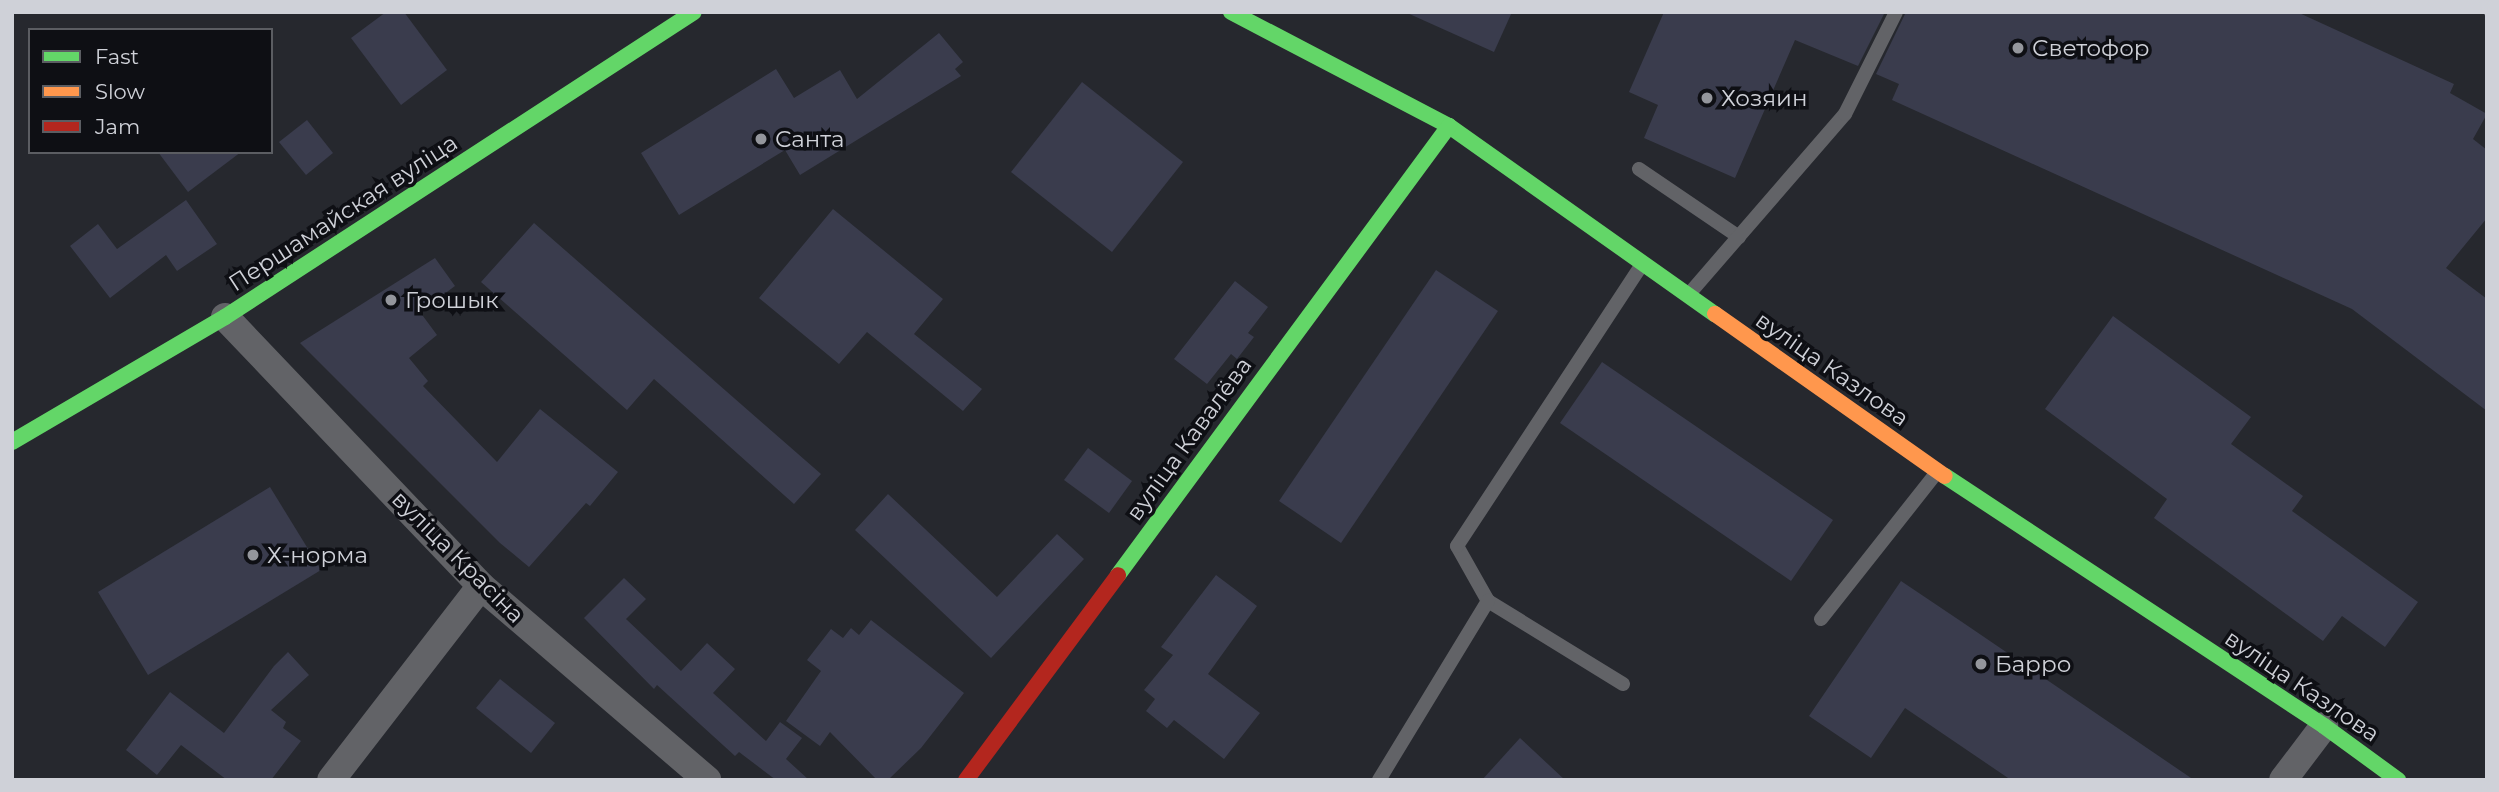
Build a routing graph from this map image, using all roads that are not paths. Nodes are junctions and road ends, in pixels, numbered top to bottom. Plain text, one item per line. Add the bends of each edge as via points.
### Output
1 (694, 12) edge
2 (1231, 12) edge
3 (1896, 12) edge
4 (1449, 126) junction
5 (1639, 169) dead end
6 (1739, 237) junction
7 (1643, 263) junction
8 (1688, 295) junction
9 (225, 317) junction
10 (12, 442) edge
11 (1937, 471) junction
12 (481, 586) junction
13 (1488, 601) junction
14 (1821, 618) dead end
15 (1623, 684) dead end
16 (2324, 726) junction
17 (331, 780) edge
18 (707, 780) edge
19 (966, 780) edge
20 (1379, 780) edge
21 (2283, 780) edge
22 (2398, 780) edge

1 - 9 main road, Першамайская вуліца
2 - 4 main road, вуліца Казлова
3 - 6 lane via 1844,114
4 - 7 main road, вуліца Казлова
4 - 19 main road, вуліца Кавалёва
5 - 6 lane
6 - 8 lane
7 - 8 main road, вуліца Казлова
7 - 13 lane via 1457,546
8 - 11 main road, вуліца Казлова
9 - 10 main road, Першамайская вуліца
9 - 12 street, вуліца Красіна
11 - 14 lane
11 - 16 main road, вуліца Казлова
12 - 17 street
12 - 18 street, вуліца Красіна
13 - 15 lane
13 - 20 lane
16 - 21 street
16 - 22 main road, вуліца Казлова

